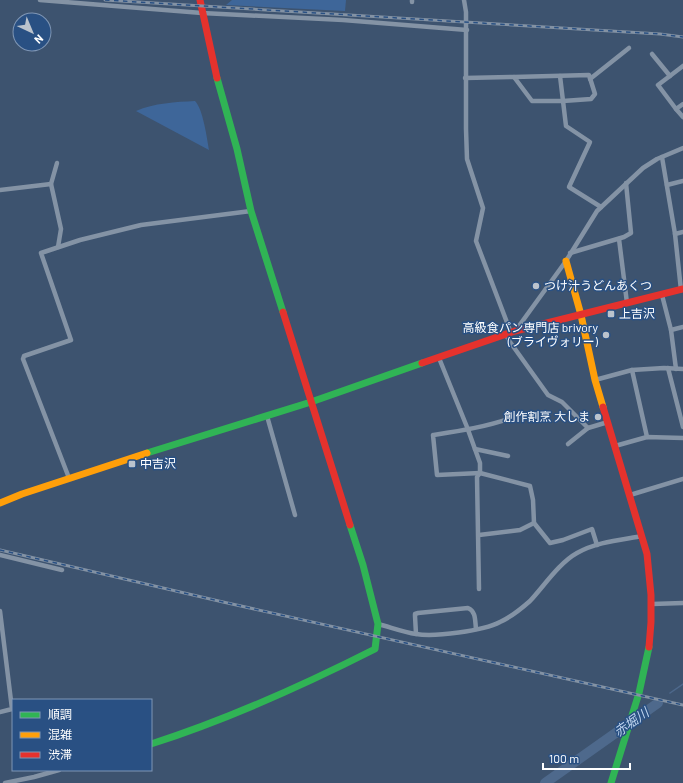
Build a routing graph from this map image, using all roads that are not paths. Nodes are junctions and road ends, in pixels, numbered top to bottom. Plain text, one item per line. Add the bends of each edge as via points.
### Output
1 (40, 0) edge
2 (200, 0) edge
3 (464, 0) edge
4 (202, 13) junction
5 (467, 30) junction
6 (629, 48) dead end
7 (652, 54) dead end
8 (683, 66) edge
9 (560, 76) junction
10 (670, 76) junction
11 (514, 77) junction
12 (465, 78) junction
13 (590, 79) junction
14 (563, 101) junction
15 (683, 104) edge
16 (676, 109) junction
17 (683, 117) edge
18 (683, 148) edge
19 (662, 157) junction
20 (57, 163) dead end
21 (683, 181) edge
22 (626, 183) junction
23 (51, 184) junction
24 (667, 185) junction
25 (0, 190) edge
26 (601, 207) junction
27 (251, 211) junction
28 (683, 232) edge
29 (675, 234) junction
30 (619, 239) junction
31 (58, 247) junction
32 (570, 253) junction
33 (566, 261) junction
34 (682, 290) edge
35 (662, 295) junction
36 (627, 303) junction
37 (581, 316) junction
38 (683, 327) edge
39 (671, 330) junction
40 (511, 333) junction
41 (439, 358) junction
42 (668, 368) junction
43 (676, 369) junction
44 (683, 369) edge
45 (632, 370) junction
46 (595, 380) junction
47 (311, 402) junction
48 (681, 406) edge
49 (267, 416) junction
50 (511, 418) dead end
51 (608, 422) junction
52 (683, 427) edge
53 (588, 428) junction
54 (468, 430) junction
55 (646, 437) junction
56 (683, 438) edge
57 (568, 444) dead end
58 (615, 446) junction
59 (475, 449) junction
60 (508, 456) dead end
61 (480, 473) junction
62 (69, 478) junction
63 (682, 479) edge
64 (683, 486) edge
65 (630, 495) junction
66 (0, 503) edge
67 (295, 515) dead end
68 (534, 523) junction
69 (479, 535) junction
70 (642, 536) junction
71 (597, 544) junction
72 (0, 555) edge
73 (62, 570) dead end
74 (479, 589) dead end
75 (683, 603) edge
76 (652, 604) junction
77 (0, 611) edge
78 (378, 624) junction
79 (476, 629) junction
80 (416, 634) junction
81 (6, 651) junction
82 (0, 652) edge
83 (0, 712) edge
84 (152, 744) edge
85 (55, 771) edge
86 (5, 783) edge
87 (611, 783) edge

1 - 4 street
2 - 4 street
3 - 5 street
4 - 5 street via 343,20
4 - 27 street
5 - 12 street
6 - 13 street
7 - 10 street
8 - 10 street
9 - 11 street
9 - 13 street via 589,75
9 - 14 street
10 - 16 street via 658,85
11 - 12 street
11 - 14 street via 532,101
12 - 40 street via 468,159 483,208 476,241
13 - 14 street via 595,94 591,99
14 - 26 street via 566,126 590,142 569,187
15 - 16 street
16 - 17 street
18 - 19 street
19 - 22 street via 643,168
19 - 24 street
20 - 23 street
21 - 24 street
22 - 26 street
22 - 30 street via 631,233
23 - 25 street
23 - 31 street via 61,229
24 - 29 street
26 - 32 street
27 - 31 street via 141,225
27 - 47 street
28 - 29 street
29 - 34 street
30 - 32 street
30 - 36 street
31 - 62 street via 41,253 71,340 24,356 23,359
32 - 33 street
33 - 37 street
33 - 40 street
34 - 35 street
35 - 36 street
35 - 39 street
36 - 37 street
37 - 40 street
37 - 46 street
38 - 39 street
39 - 43 street
40 - 41 street
40 - 53 street via 514,348 548,395 562,402
41 - 47 street
41 - 54 street
42 - 43 street
42 - 45 street
42 - 48 street
43 - 44 street
45 - 46 street
45 - 55 street
46 - 51 street
47 - 49 street
47 - 78 street
48 - 52 street
49 - 62 street
49 - 67 street
50 - 54 street
51 - 53 street
51 - 58 street
53 - 57 street
54 - 59 street
54 - 61 street via 433,435 437,475
55 - 56 street
55 - 58 street
58 - 65 street
59 - 60 street
59 - 61 street
61 - 68 street via 530,486
61 - 69 street via 477,477
62 - 66 street
63 - 64 street
63 - 65 street
65 - 70 street
68 - 69 street via 520,530
68 - 71 street via 550,543 592,529
69 - 74 street
70 - 71 street
70 - 76 street via 649,567
71 - 79 street via 574,555 515,613 499,623
72 - 73 street
75 - 76 street
76 - 87 street via 646,663
77 - 81 street
78 - 80 street
78 - 84 street via 375,649 336,669 206,726
79 - 80 street via 433,635
79 - 80 street via 474,612 468,608 418,613 415,616
81 - 82 street
81 - 83 street via 12,709
85 - 86 street

